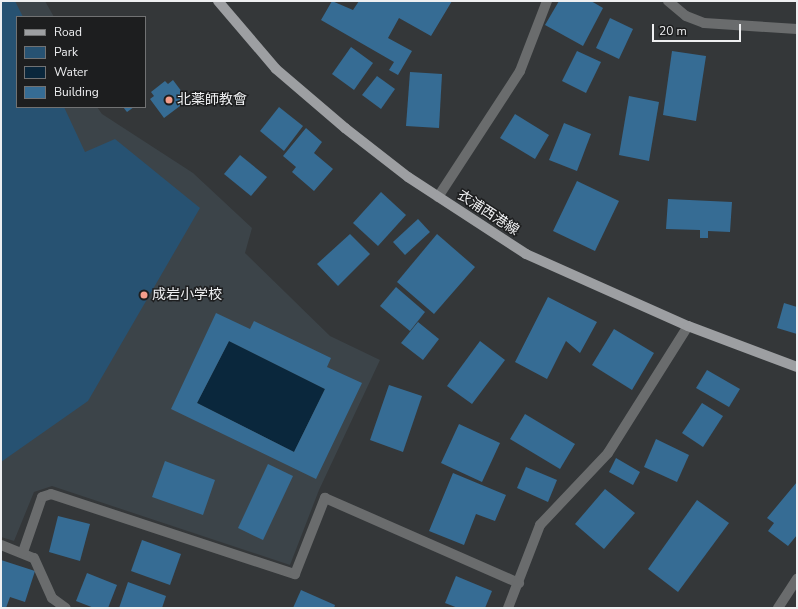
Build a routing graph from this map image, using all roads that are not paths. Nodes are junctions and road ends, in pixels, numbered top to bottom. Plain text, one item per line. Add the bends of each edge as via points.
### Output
1 (218, 1) edge
2 (547, 1) edge
3 (668, 1) edge
4 (797, 29) edge
5 (438, 197) junction
6 (688, 326) junction
7 (797, 367) edge
8 (1, 544) edge
9 (23, 552) junction
10 (797, 579) edge
11 (519, 583) junction
12 (66, 608) edge
13 (508, 608) edge
14 (778, 608) edge

1 - 5 main road, 衣浦西港線 via 276,69 344,128
2 - 5 street via 520,71
3 - 4 street via 686,16 704,23
5 - 6 main road, 衣浦西港線 via 526,254
6 - 7 main road, 衣浦西港線
6 - 11 street via 608,453 540,526
8 - 9 street
9 - 11 street via 42,497 51,494 295,574 325,498
9 - 12 street via 39,566 52,598
10 - 14 street
11 - 13 street

